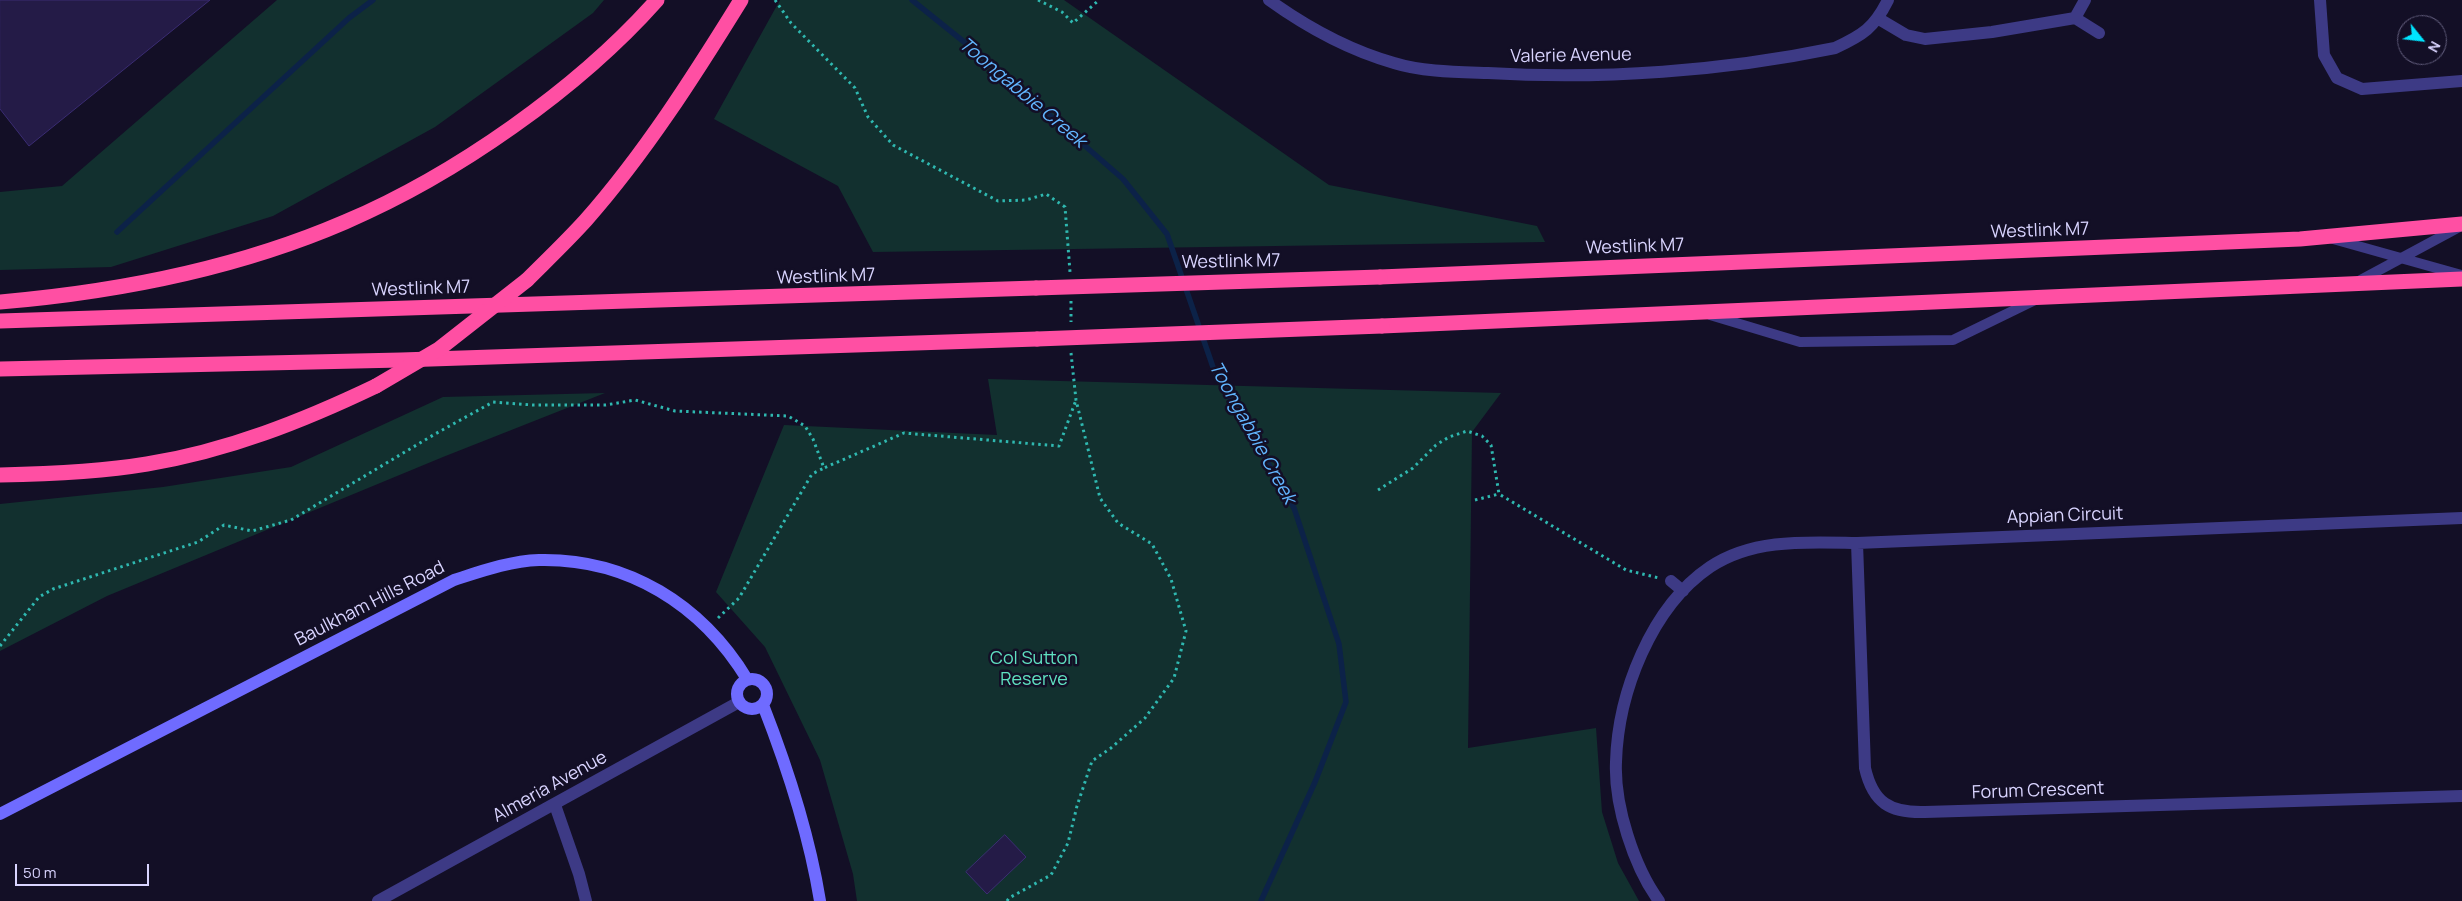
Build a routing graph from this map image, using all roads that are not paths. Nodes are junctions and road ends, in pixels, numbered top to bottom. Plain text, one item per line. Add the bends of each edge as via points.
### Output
1 (657, 0) edge
2 (741, 0) edge
3 (1269, 0) edge
4 (1888, 0) edge
5 (2085, 0) edge
6 (2320, 0) edge
7 (2075, 18) junction
8 (1878, 19) junction
9 (2099, 33) dead end
10 (2462, 81) edge
11 (2462, 225) edge
12 (2327, 237) junction
13 (2400, 260) junction
14 (2462, 277) edge
15 (2354, 283) junction
16 (2040, 297) junction
17 (0, 302) edge
18 (1702, 312) junction
19 (0, 321) edge
20 (0, 369) edge
21 (0, 475) edge
22 (2462, 518) edge
23 (1857, 543) junction
24 (1670, 581) road end
25 (1683, 591) junction
26 (747, 679) junction
27 (739, 702) junction
28 (763, 705) junction
29 (2462, 796) edge
30 (554, 805) junction
31 (0, 814) edge
32 (378, 901) edge
33 (586, 901) edge
34 (820, 901) edge
35 (1660, 901) edge

1 - 17 highway via 587,68 522,120 439,174 346,222 240,259 130,286
2 - 21 highway, bridge via 632,163 586,220 527,280 439,349 323,412 272,431 189,455 104,470
3 - 8 street, Valerie Avenue via 1304,25 1349,48 1395,64 1442,71 1511,75 1658,72 1813,52 1835,48 1858,37
4 - 8 street
5 - 7 street
6 - 10 street via 2324,55 2337,78 2362,88
7 - 8 street via 1925,39 1906,35
7 - 9 street
11 - 12 highway, Westlink M7
11 - 13 lane
12 - 13 lane
12 - 19 highway, Westlink M7, bridge via 1380,276
13 - 14 lane
13 - 15 lane
14 - 15 highway
15 - 16 highway
16 - 18 highway
16 - 18 lane via 1953,340 1800,342
18 - 20 highway, bridge via 411,360
22 - 23 street, Appian Circuit
23 - 25 street, Appian Circuit via 1789,542 1750,549 1710,567
23 - 29 street, Forum Crescent via 1865,768 1878,799 1893,809 1910,813
24 - 25 street
25 - 35 street, Appian Circuit via 1650,636 1630,683 1619,723 1616,763 1619,802 1634,854
26 - 27 street via 738,687
26 - 28 street via 758,679 766,686 768,697
26 - 31 street, Baulkham Hills Road via 724,644 708,627 690,610 652,587 586,564 539,560 487,569 454,580
27 - 28 street via 752,710
27 - 30 street, Almeria Avenue
28 - 34 street via 801,814
30 - 32 street, Almeria Avenue
30 - 33 street via 580,874

